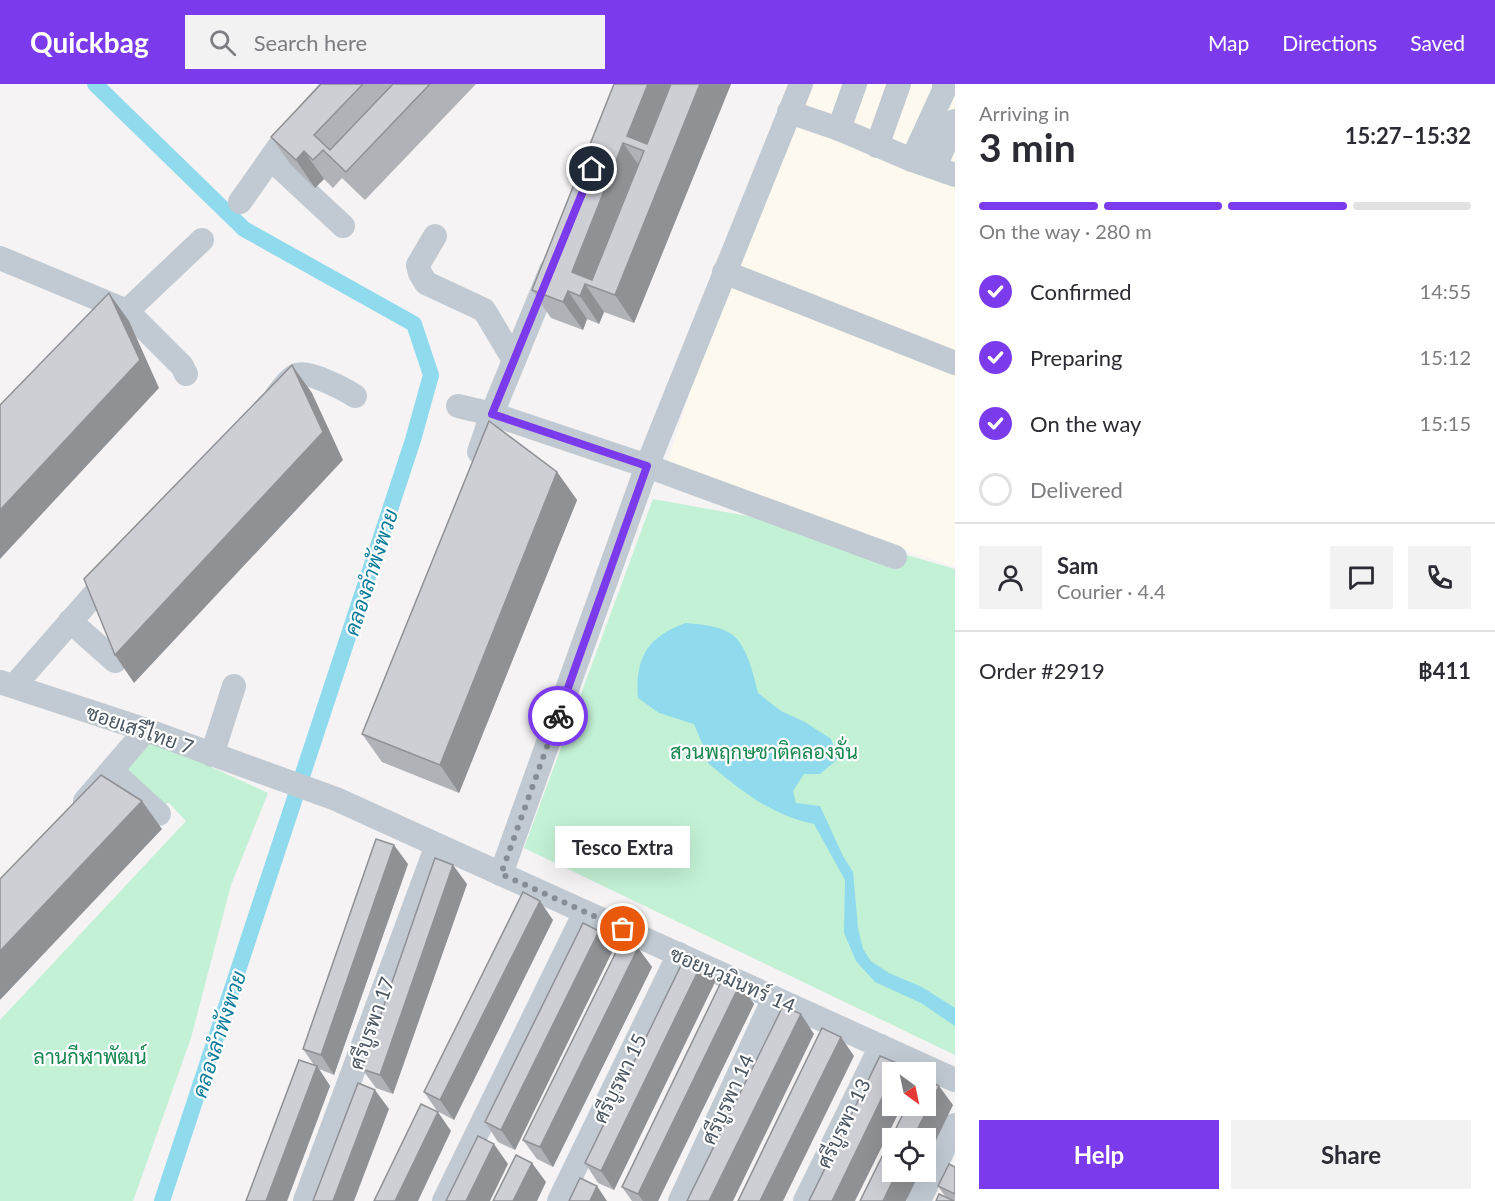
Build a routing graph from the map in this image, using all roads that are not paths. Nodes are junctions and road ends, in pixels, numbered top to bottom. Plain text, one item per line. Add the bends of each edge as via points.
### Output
1 (335, 84) edge
2 (801, 84) edge
3 (855, 84) edge
4 (899, 84) edge
5 (944, 84) edge
6 (789, 112) junction
7 (955, 121) edge
8 (839, 129) junction
9 (877, 146) junction
10 (271, 159) junction
11 (934, 167) edge
12 (240, 202) dead end
13 (344, 226) dead end
14 (435, 236) dead end
15 (201, 240) dead end
16 (559, 250) edge
17 (3, 265) edge
18 (724, 272) junction
19 (112, 312) junction
20 (514, 360) junction
21 (955, 363) edge
22 (186, 375) dead end
23 (355, 396) dead end
24 (458, 406) dead end
25 (260, 413) edge
26 (492, 414) junction
27 (647, 466) junction
28 (473, 469) edge
29 (894, 557) dead end
30 (125, 560) edge
31 (70, 621) junction
32 (116, 661) edge
33 (7, 684) edge
34 (234, 686) dead end
35 (146, 730) junction
36 (212, 755) junction
37 (112, 771) junction
38 (279, 778) joint
39 (72, 814) edge
40 (159, 814) dead end
41 (437, 845) junction
42 (501, 874) junction
43 (585, 912) junction
44 (679, 954) junction
45 (774, 998) junction
46 (881, 1046) junction
47 (955, 1080) edge
48 (955, 1125) edge
49 (305, 1201) edge
50 (444, 1201) edge
51 (560, 1201) edge
52 (680, 1201) edge
53 (805, 1201) edge
54 (919, 1201) edge

1 - 10 street
2 - 6 street
3 - 8 street
4 - 9 street
5 - 11 street
6 - 8 street
6 - 18 street
7 - 11 street
8 - 9 street
9 - 11 street
10 - 12 street
10 - 13 street
14 - 20 street via 418,265 422,279 484,310
15 - 19 street
16 - 20 street
17 - 19 street
18 - 21 street
18 - 27 street
19 - 22 street via 182,366
20 - 26 street
23 - 25 street via 305,373 296,375
24 - 26 street
26 - 27 street
26 - 28 street
27 - 29 street
27 - 42 street
30 - 31 street
31 - 32 street
31 - 33 street
33 - 35 street, ซอยเสรีไทย 7
34 - 36 street
35 - 36 street, ซอยเสรีไทย 7
35 - 37 street
36 - 38 street, ซอยเสรีไทย 7
37 - 39 street
37 - 40 street
38 - 41 street, ซอยนวมินทร์ 14
41 - 42 street, ซอยนวมินทร์ 14
41 - 49 street, ศรีบูรพา 17
42 - 43 street, ซอยนวมินทร์ 14
43 - 44 street, ซอยนวมินทร์ 14
43 - 50 street
44 - 45 street, ซอยนวมินทร์ 14
44 - 51 street, ศรีบูรพา 15
45 - 46 street, ซอยนวมินทร์ 14
45 - 52 street, ศรีบูรพา 14
46 - 47 street, ซอยนวมินทร์ 14
46 - 53 street, ศรีบูรพา 13
48 - 54 street

